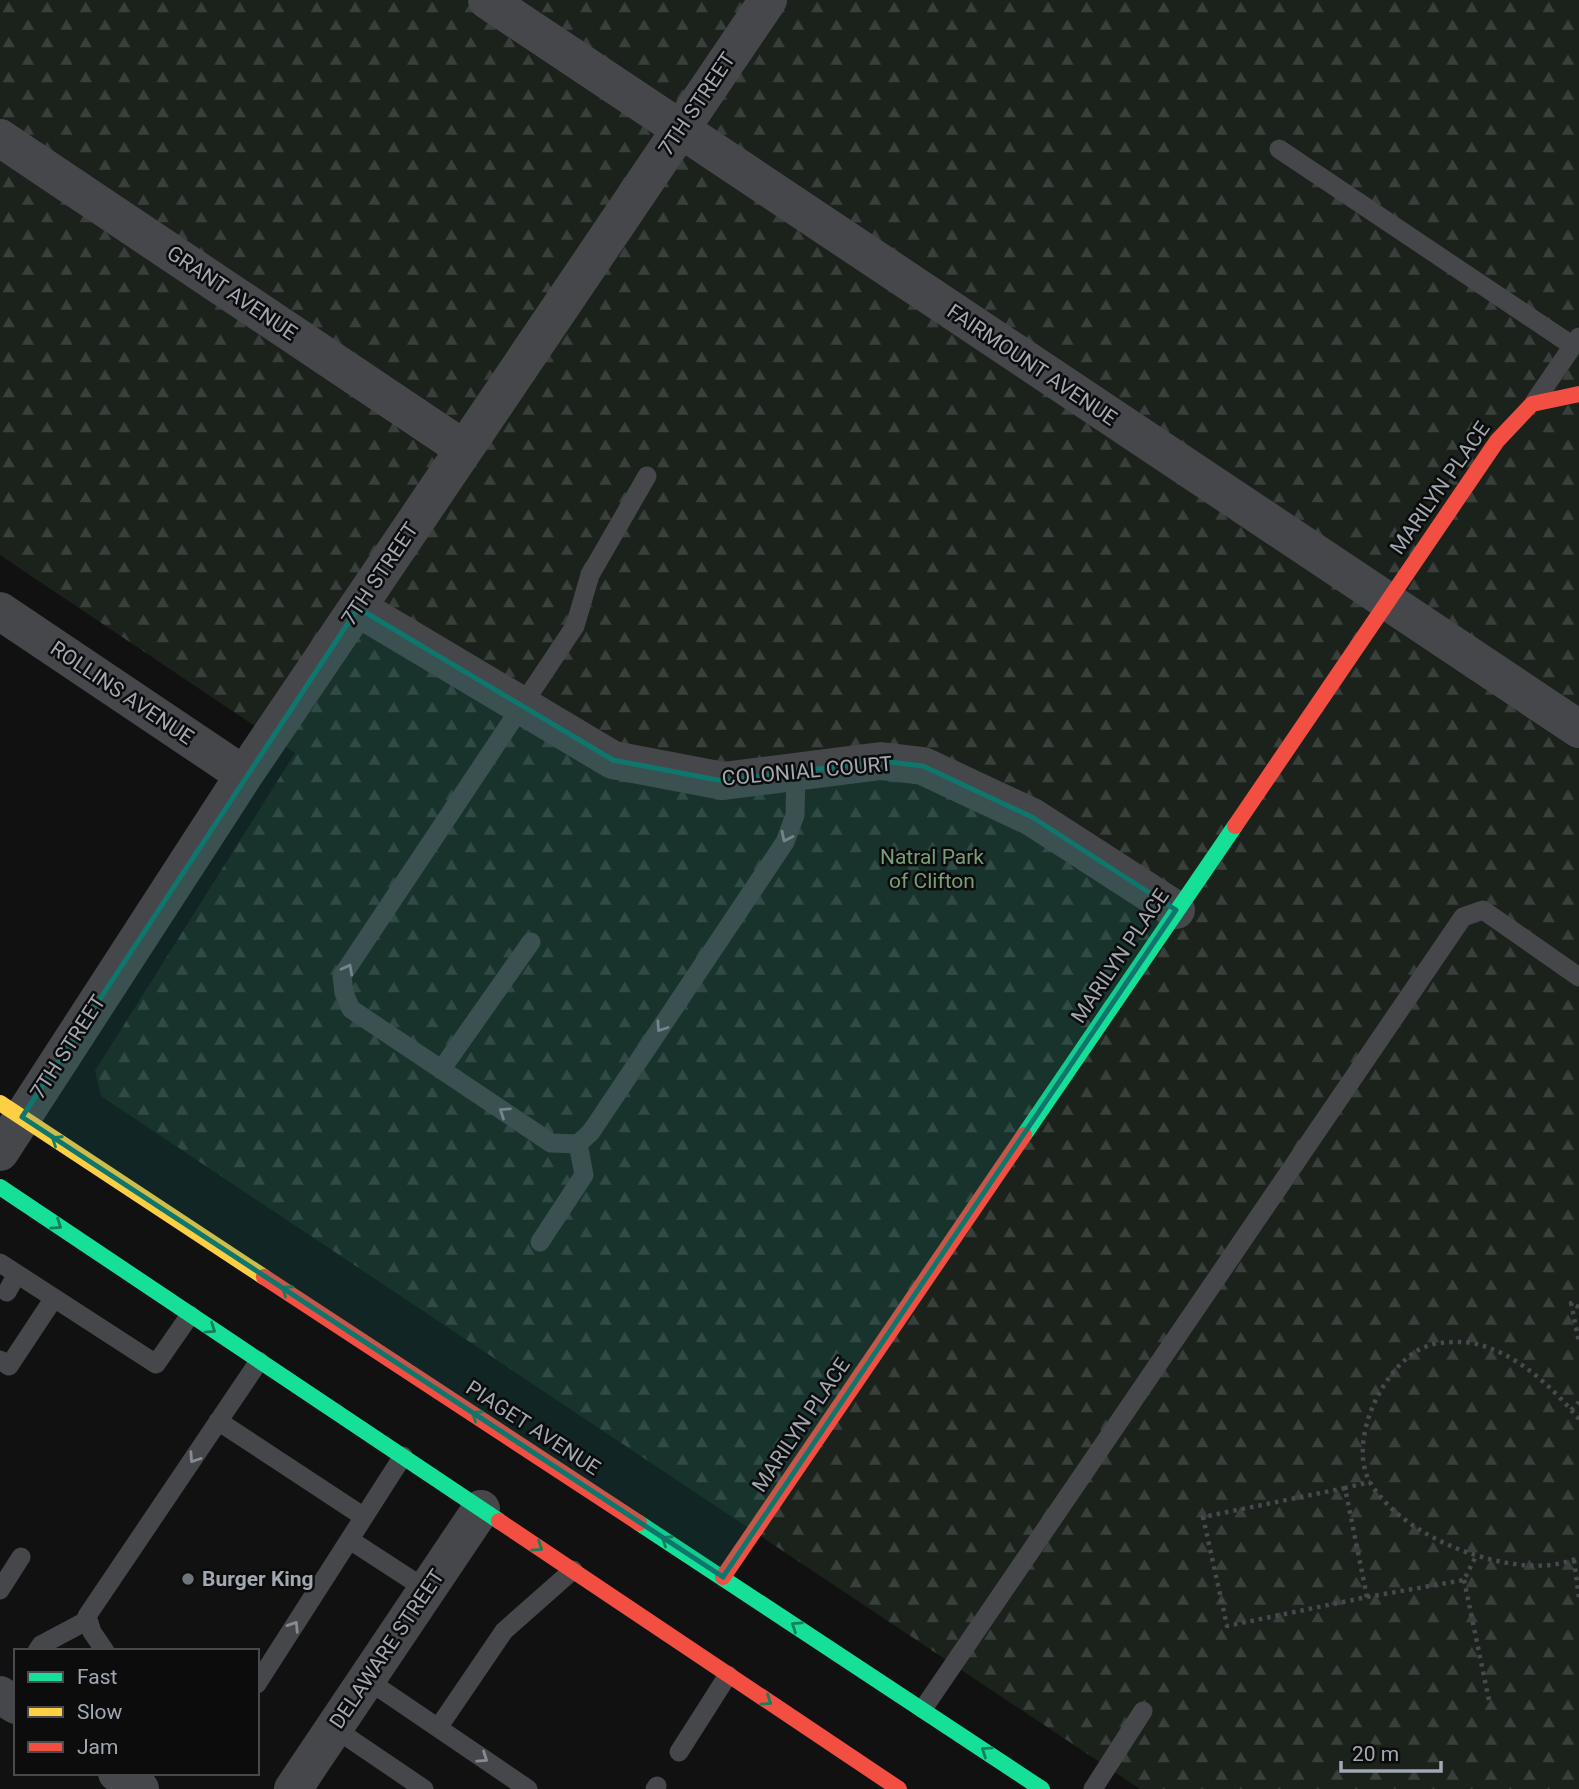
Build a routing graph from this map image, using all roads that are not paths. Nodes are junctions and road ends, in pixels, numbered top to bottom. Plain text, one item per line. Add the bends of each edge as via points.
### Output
1 (486, 0) edge
2 (768, 0) edge
3 (680, 130) junction
4 (0, 138) edge
5 (1279, 149) dead end
6 (1576, 341) edge
7 (1579, 394) edge
8 (1532, 404) junction
9 (464, 449) junction
10 (647, 476) dead end
11 (1386, 602) junction
12 (358, 608) junction
13 (0, 611) edge
14 (522, 706) junction
15 (1579, 729) edge
16 (796, 771) junction
17 (244, 775) junction
18 (1177, 910) junction
19 (531, 942) dead end
20 (1579, 977) edge
21 (441, 1070) junction
22 (11, 1110) edge
23 (578, 1144) junction
24 (0, 1152) edge
25 (3, 1197) edge
26 (540, 1242) dead end
27 (0, 1263) edge
28 (18, 1274) junction
29 (7, 1292) dead end
30 (54, 1298) junction
31 (190, 1315) junction
32 (0, 1360) edge
33 (259, 1361) junction
34 (218, 1421) junction
35 (403, 1456) junction
36 (481, 1508) junction
37 (364, 1517) junction
38 (350, 1540) junction
39 (21, 1557) dead end
40 (573, 1570) junction
41 (723, 1577) junction
42 (0, 1590) edge
43 (427, 1590) junction
44 (88, 1620) junction
45 (38, 1649) edge
46 (104, 1649) edge
47 (728, 1675) junction
48 (366, 1679) junction
49 (259, 1681) edge
50 (923, 1709) junction
51 (1143, 1711) dead end
52 (438, 1727) junction
53 (334, 1728) junction
54 (678, 1752) dead end
55 (120, 1775) edge
56 (892, 1787) edge
57 (297, 1788) edge
58 (140, 1789) edge
59 (424, 1789) edge
60 (528, 1789) edge
61 (1042, 1789) edge
62 (1093, 1789) edge

1 - 3 street, FAIRMOUNT AVENUE
2 - 3 street, 7TH STREET
3 - 9 street, 7TH STREET
3 - 11 street, FAIRMOUNT AVENUE
4 - 9 street, GRANT AVENUE
5 - 6 lane
6 - 8 lane
7 - 8 main road
8 - 11 main road, MARILYN PLACE via 1497,441
9 - 12 street, 7TH STREET
10 - 14 lane via 590,575 575,626
11 - 15 street, FAIRMOUNT AVENUE
11 - 18 main road, MARILYN PLACE
12 - 14 street, COLONIAL COURT
12 - 17 street, 7TH STREET
13 - 17 street, ROLLINS AVENUE
14 - 16 street, COLONIAL COURT via 613,760 723,781
21 -> 14 lane via 351,1009 342,976
16 - 18 street, COLONIAL COURT via 881,761 923,766 1032,817
16 -> 23 lane via 796,815 785,842 591,1132
17 - 22 street, 7TH STREET
18 - 41 main road, MARILYN PLACE
19 - 21 lane
20 - 50 lane via 1482,910 1463,917
23 -> 21 lane via 551,1143
22 - 24 street, 7TH STREET
41 -> 22 main road, PIAGET AVENUE
23 - 26 lane via 584,1175
25 -> 31 main road
27 - 28 lane
28 - 29 lane
28 - 30 lane
30 - 31 lane via 156,1364
30 - 32 lane via 9,1366
31 -> 33 main road
33 - 34 lane
33 - 35 main road
34 - 37 lane
34 -> 44 lane
35 - 36 main road
35 - 37 lane
36 -> 40 main road
36 - 43 street, DELAWARE STREET
37 - 38 lane
38 - 43 lane
49 -> 38 lane
39 - 42 lane
40 - 47 main road
40 - 52 lane via 504,1631
50 -> 41 main road, PIAGET AVENUE
43 - 48 street, DELAWARE STREET
44 - 45 lane
44 - 46 lane
47 - 54 lane
47 -> 56 main road
48 - 52 lane
48 - 53 street, DELAWARE STREET
61 -> 50 main road, PIAGET AVENUE
51 - 62 lane
52 -> 60 lane
53 - 57 street, DELAWARE STREET
53 - 59 lane
55 - 58 street

